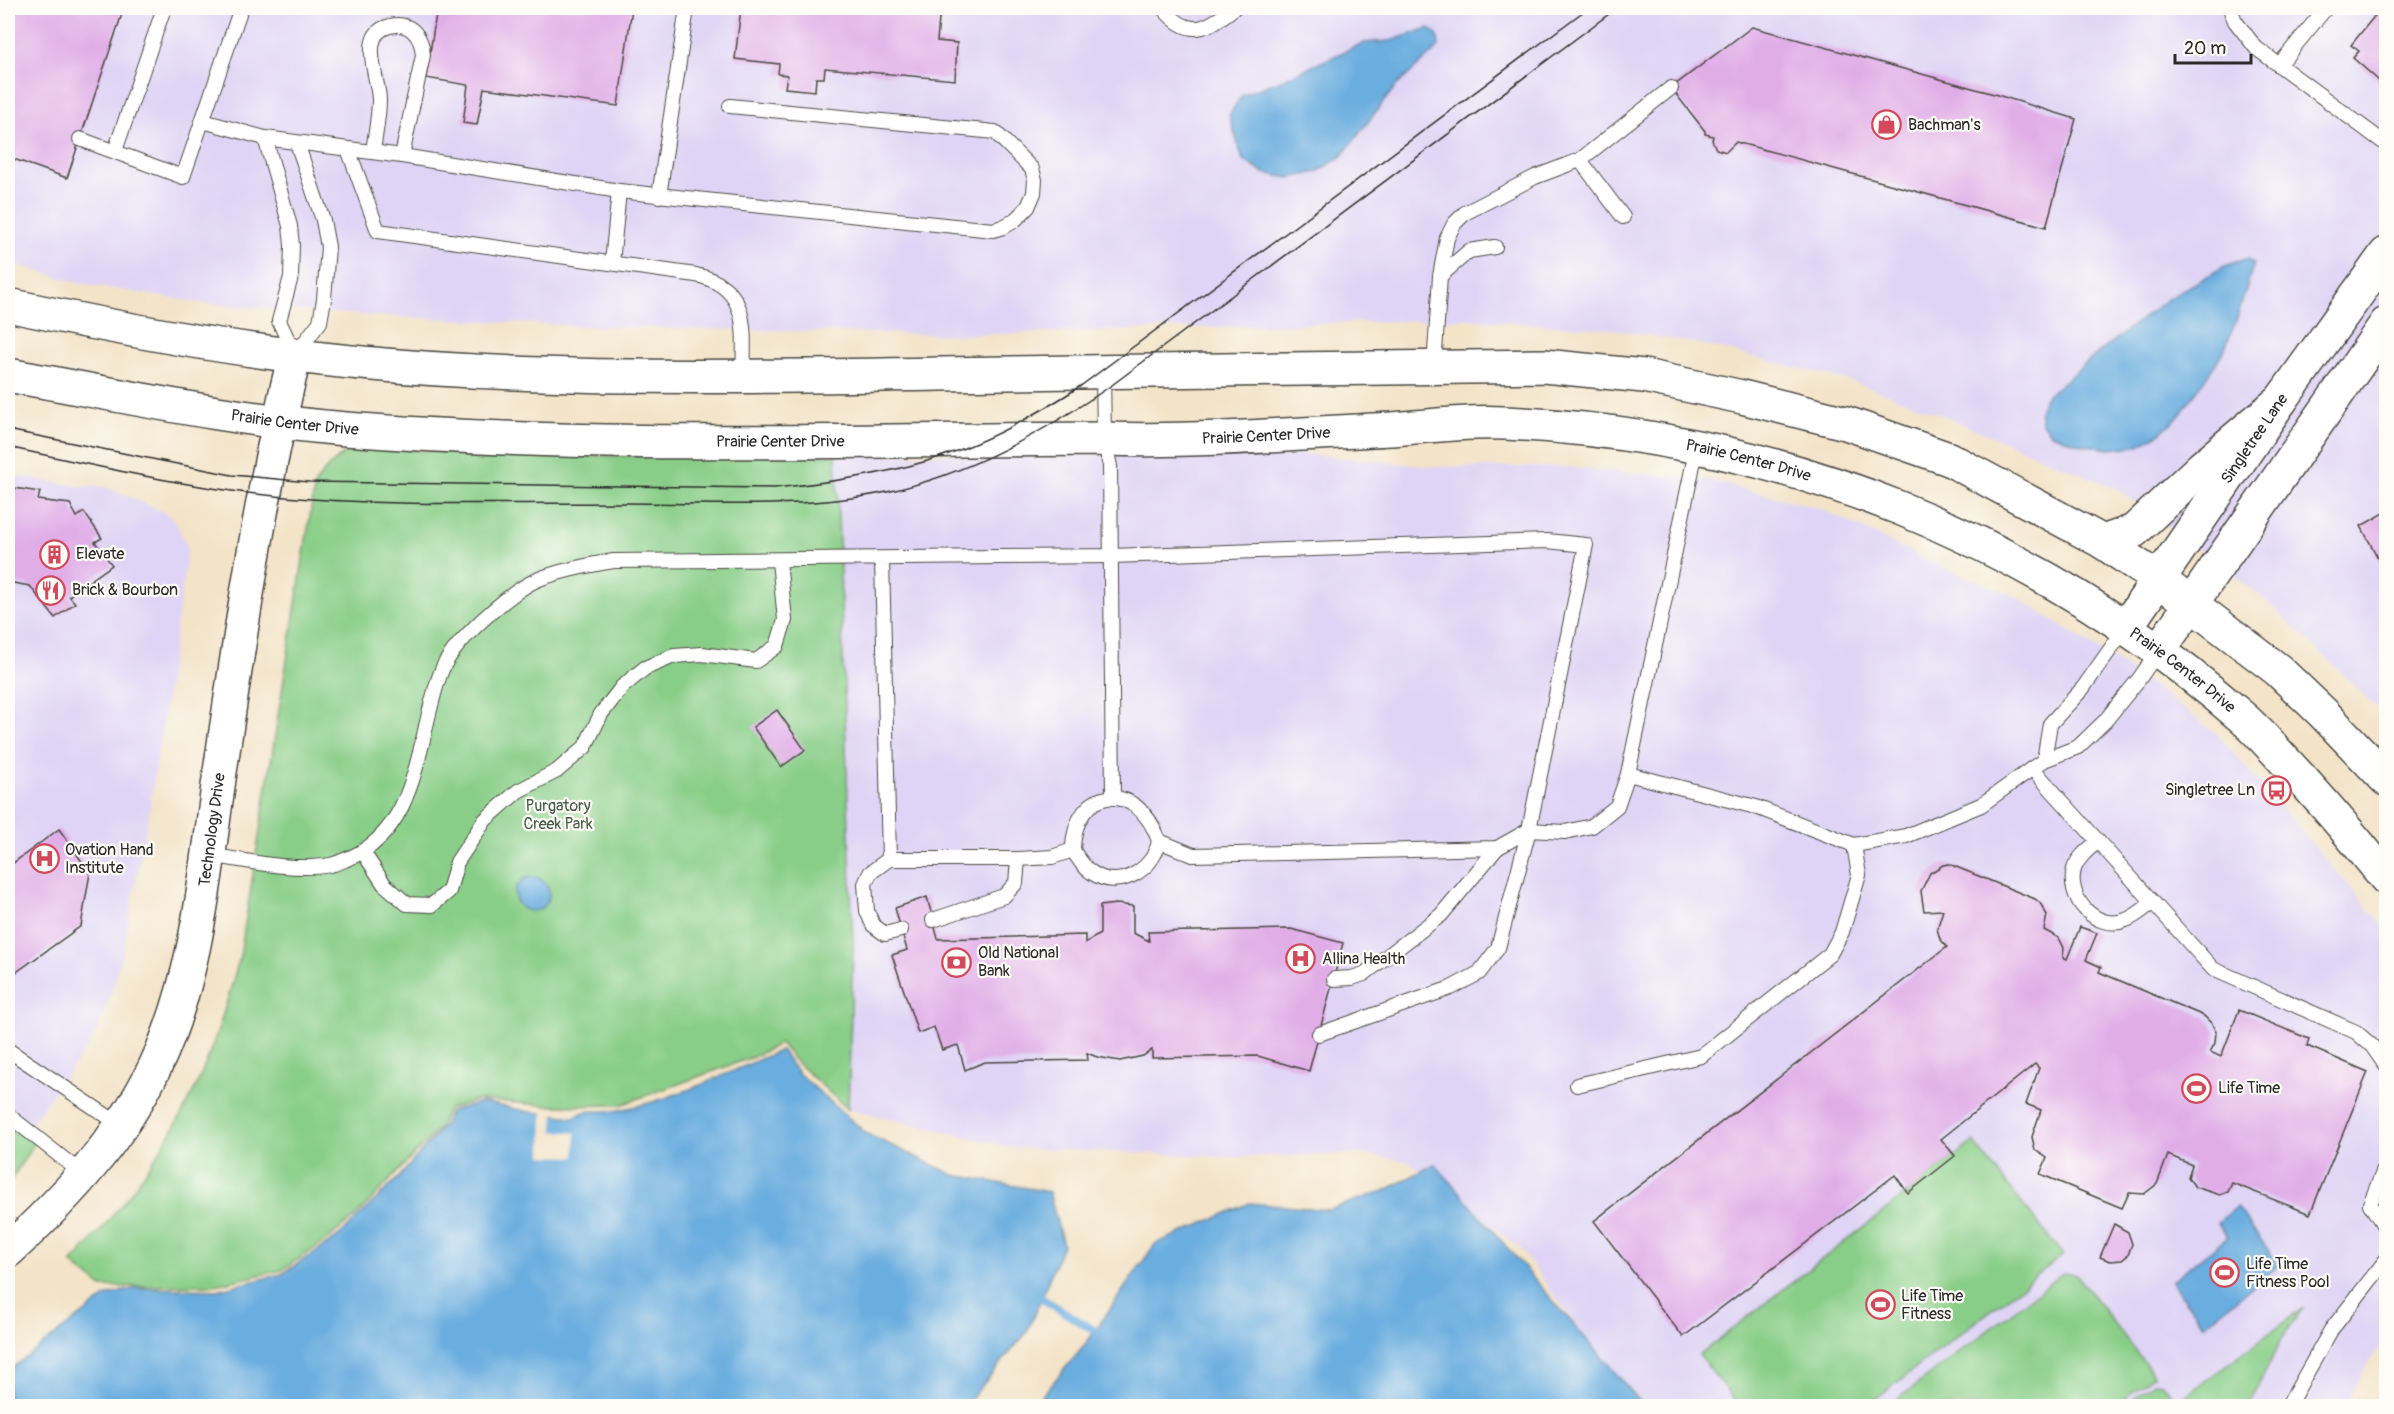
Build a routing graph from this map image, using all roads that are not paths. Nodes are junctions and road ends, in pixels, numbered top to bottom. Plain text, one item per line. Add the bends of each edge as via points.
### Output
1 (164, 8) edge
2 (241, 8) edge
3 (687, 8) edge
4 (1163, 8) edge
5 (1234, 8) edge
6 (2230, 8) edge
7 (2326, 8) edge
8 (2279, 66) junction
9 (1671, 88) dead end
10 (730, 106) dead end
11 (203, 122) junction
12 (266, 138) junction
13 (80, 139) dead end
14 (297, 143) junction
15 (2386, 144) edge
16 (348, 149) junction
17 (115, 152) junction
18 (373, 152) junction
19 (402, 156) junction
20 (1580, 159) junction
21 (619, 191) junction
22 (659, 196) junction
23 (1623, 217) dead end
24 (1495, 247) dead end
25 (2386, 254) edge
26 (612, 263) junction
27 (1440, 276) junction
28 (8, 305) edge
29 (2386, 324) edge
30 (294, 356) junction
31 (1434, 367) junction
32 (1103, 371) junction
33 (8, 375) edge
34 (743, 377) junction
35 (2281, 400) junction
36 (278, 420) junction
37 (1104, 439) junction
38 (1697, 446) junction
39 (2103, 543) junction
40 (1111, 556) junction
41 (882, 559) junction
42 (779, 561) junction
43 (2158, 579) junction
44 (2192, 605) junction
45 (2126, 627) junction
46 (2158, 650) junction
47 (2038, 764) junction
48 (1628, 774) junction
49 (2386, 779) edge
50 (1113, 798) junction
51 (1529, 830) junction
52 (1159, 841) junction
53 (2098, 841) junction
54 (1854, 845) junction
55 (1497, 848) junction
56 (1073, 850) junction
57 (363, 852) junction
58 (208, 855) junction
59 (889, 859) junction
60 (1018, 859) junction
61 (2386, 878) edge
62 (2153, 902) junction
63 (933, 920) dead end
64 (901, 930) dead end
65 (1334, 979) dead end
66 (1319, 1034) dead end
67 (8, 1050) edge
68 (2386, 1066) edge
69 (1577, 1085) dead end
70 (8, 1115) edge
71 (122, 1126) junction
72 (2386, 1165) edge
73 (84, 1175) junction
74 (2386, 1229) edge
75 (8, 1251) edge
76 (2386, 1260) edge
77 (2288, 1407) edge

1 - 17 lane
2 - 11 lane
3 - 22 lane
4 - 5 lane via 1183,25 1197,28 1211,25
6 - 8 lane via 2249,40
7 - 8 lane
8 - 15 lane
9 - 20 lane
10 - 22 lane via 995,132 1032,169 1034,193 1028,207 1014,221 993,230
11 - 12 lane
11 - 17 lane via 183,177
12 - 14 lane
12 - 30 lane via 290,226 291,277 279,321
13 - 17 lane
14 - 16 lane
14 - 30 lane via 328,247 320,322
16 - 18 lane
16 - 26 lane via 378,231
18 - 19 lane
18 - 19 lane via 379,101 370,51 379,32 397,24 416,33 423,55
19 - 21 lane
20 - 23 lane
20 - 27 lane via 1465,213 1447,238
21 - 22 lane
21 - 26 lane
24 - 27 lane via 1469,251
25 - 35 main road, Singletree Lane
26 - 34 lane via 696,275 721,283 736,300 741,314
27 - 31 lane
28 - 30 main road via 96,324
29 - 44 main road
30 - 34 main road via 475,372
30 - 36 main road, Technology Drive
31 - 32 main road
31 - 39 main road via 1544,366 1644,376 1846,423 1949,459
32 - 34 main road
32 - 37 lane
33 - 36 main road, Prairie Center Drive
35 - 39 main road via 2134,531
35 - 43 main road, Singletree Lane
36 - 37 main road, Prairie Center Drive via 346,429 593,441
36 - 58 main road, Technology Drive via 251,567
37 - 38 main road, Prairie Center Drive via 1170,441 1502,422 1598,430
37 - 40 lane via 1110,466
38 - 45 main road, Prairie Center Drive via 1818,477 1910,511 2050,580
38 - 48 lane
39 - 43 main road
40 - 41 lane
40 - 50 lane
40 - 51 lane via 1547,541 1586,545
41 - 42 lane
41 - 59 lane
42 - 57 lane via 614,561 537,580 507,599 464,638 441,670 414,774 393,824
42 - 57 lane via 785,620 777,646 756,661 702,654 674,656 645,668 622,687 601,714 585,747 557,771 518,791 485,820 457,862 449,891 432,905 407,904 384,884
43 - 44 main road
43 - 45 main road, Singletree Lane
44 - 46 main road
44 - 49 main road via 2278,670
45 - 46 main road, Prairie Center Drive
45 - 47 lane via 2083,688 2050,724
46 - 47 lane via 2112,713 2078,747
46 - 61 main road, Prairie Center Drive via 2245,720
47 - 53 lane
47 - 54 lane via 1981,805 1906,836
48 - 51 lane via 1617,806 1592,826 1565,832
48 - 54 lane via 1756,807
50 - 52 lane via 1136,804 1145,812
50 - 56 lane via 1087,808 1073,833
51 - 55 lane
51 - 66 lane via 1498,948 1479,973 1451,988
52 - 55 lane via 1193,855
52 - 56 lane via 1157,851 1140,872 1114,880 1091,873
53 - 62 lane
53 - 62 lane via 2074,869 2074,888 2080,904 2103,921 2113,922 2126,920
54 - 69 lane via 1859,875 1842,932 1830,954 1701,1056
55 - 65 lane via 1441,915 1364,974
56 - 60 lane via 1052,857
57 - 58 lane via 330,865 287,866
58 - 71 main road, Technology Drive via 184,992 155,1067
59 - 60 lane
59 - 64 lane via 870,873 865,885 867,911 873,925 885,934
60 - 63 lane via 1016,883 1004,896
62 - 68 lane via 2212,969 2356,1032
67 - 71 lane
70 - 73 lane
71 - 73 main road, Technology Drive
72 - 74 lane via 2370,1204
73 - 75 main road, Technology Drive
76 - 77 lane via 2331,1330

